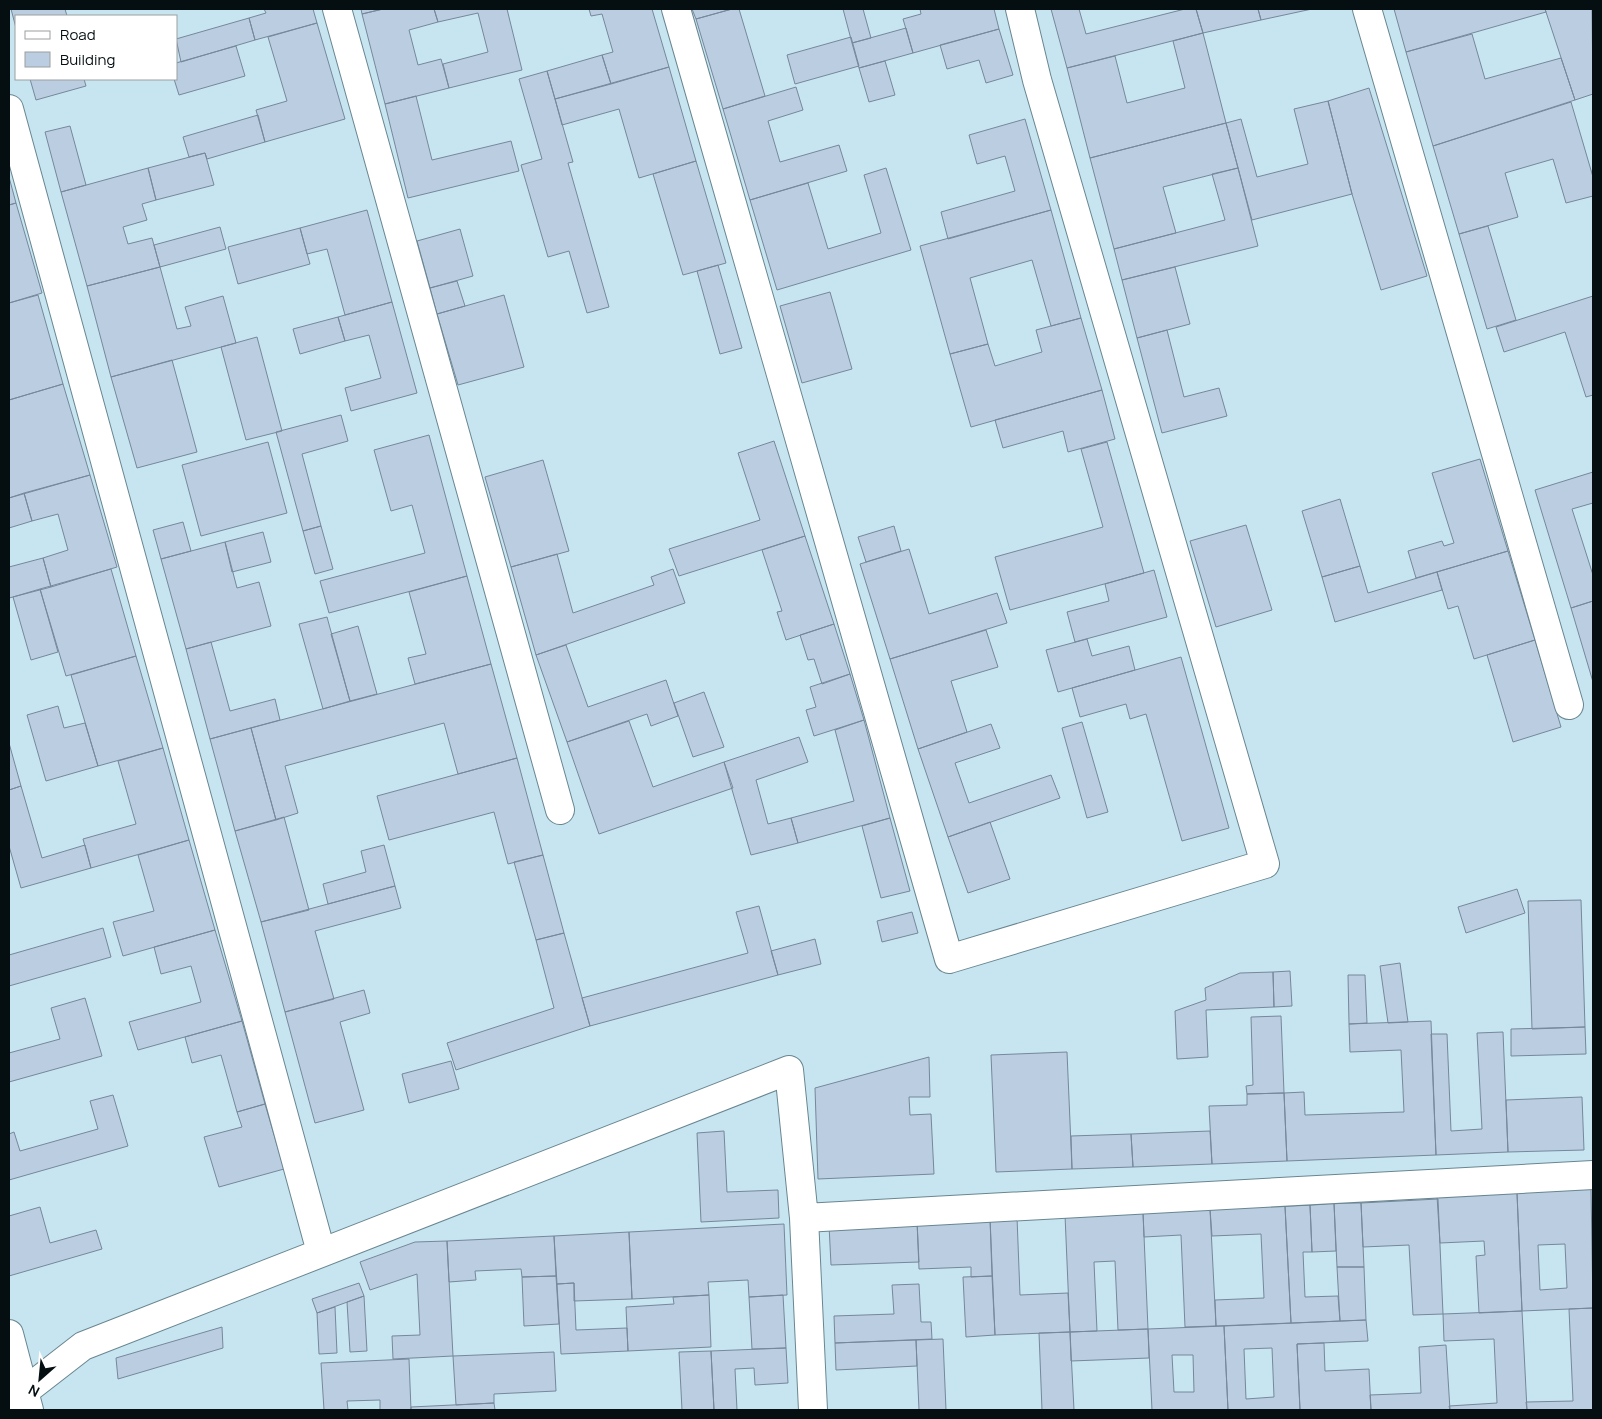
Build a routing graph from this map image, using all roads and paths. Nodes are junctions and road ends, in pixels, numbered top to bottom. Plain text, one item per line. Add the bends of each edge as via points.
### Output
1 (337, 9) edge
2 (676, 9) edge
3 (1020, 9) edge
4 (1367, 9) edge
5 (9, 109) edge
6 (1570, 705) dead end
7 (560, 810) dead end
8 (1593, 1176) edge
9 (804, 1218) junction
10 (321, 1252) junction
11 (9, 1334) edge
12 (21, 1399) edge
13 (813, 1410) edge

1 - 7 street
2 - 3 street via 949,959 1265,864
4 - 6 street
5 - 10 street
8 - 9 street
9 - 10 street via 789,1070
9 - 13 street
10 - 12 street via 83,1346
11 - 12 street

